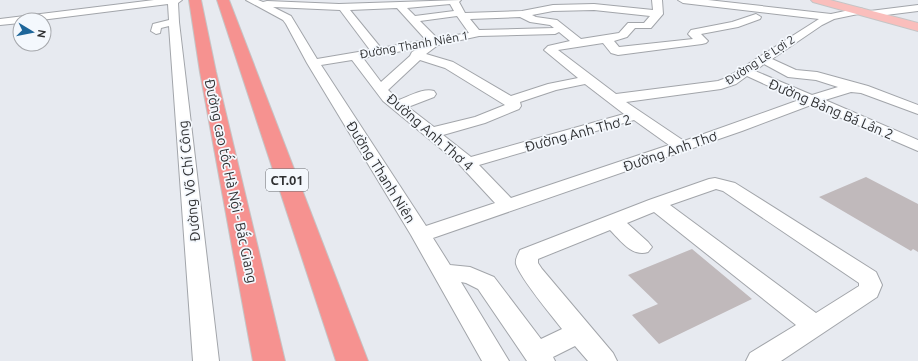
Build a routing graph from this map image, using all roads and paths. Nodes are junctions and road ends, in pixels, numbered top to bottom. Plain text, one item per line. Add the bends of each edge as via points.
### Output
1 (173, 0) edge
2 (177, 0) edge
3 (195, 0) edge
4 (222, 0) edge
5 (453, 0) edge
6 (456, 0) edge
7 (657, 0) edge
8 (683, 0) edge
9 (817, 0) edge
10 (267, 4) edge
11 (399, 5) junction
12 (296, 6) junction
13 (343, 7) junction
14 (918, 8) edge
15 (865, 13) junction
16 (522, 14) junction
17 (658, 14) junction
18 (462, 15) junction
19 (756, 17) dead end
20 (831, 17) junction
21 (413, 19) junction
22 (0, 22) edge
23 (174, 22) junction
24 (918, 27) edge
25 (156, 31) dead end
26 (564, 31) junction
27 (532, 32) junction
28 (476, 33) junction
29 (606, 39) junction
30 (434, 42) junction
31 (581, 42) junction
32 (550, 50) junction
33 (378, 51) junction
34 (416, 55) junction
35 (355, 56) junction
36 (763, 59) junction
37 (313, 63) junction
38 (745, 71) junction
39 (588, 80) junction
40 (856, 88) junction
41 (381, 89) junction
42 (429, 94) dead end
43 (613, 99) junction
44 (811, 100) junction
45 (509, 101) junction
46 (648, 104) dead end
47 (397, 106) junction
48 (918, 110) edge
49 (631, 112) junction
50 (431, 133) junction
51 (918, 146) edge
52 (682, 147) junction
53 (468, 163) junction
54 (656, 204) junction
55 (508, 206) junction
56 (614, 222) junction
57 (421, 235) junction
58 (641, 247) dead end
59 (442, 272) junction
60 (814, 325) junction
61 (579, 332) junction
62 (539, 357) edge
63 (206, 361) edge
64 (269, 361) edge
65 (352, 361) edge
66 (496, 361) edge
67 (604, 361) edge
68 (759, 361) edge

1 - 2 street
1 - 22 street
1 - 23 street, Đường Võ Chí Công
3 - 64 highway, Đường cao tốc Hà Nội - Bắc Giang
4 - 65 highway, CT.01
5 - 6 street
5 - 11 street
5 - 18 street, Đường Thanh Niên 1
7 - 17 street
8 - 20 street
9 - 15 main road
10 - 12 street
10 - 12 street
10 - 37 street, Đường Thanh Niên via 291,23
11 - 13 street
11 - 21 street
12 - 13 street
13 - 33 street
14 - 15 street, Đường Lê Lợi 2
15 - 20 street, Đường Lê Lợi 2
15 - 24 main road
16 - 17 street via 553,8 594,7
16 - 18 street
16 - 26 street via 534,20 553,22
17 - 29 street via 647,26 632,25 623,35
18 - 21 street
18 - 28 street, Đường Thanh Niên 1
19 - 29 street via 734,25 695,32 694,34 702,41 618,51
20 - 36 street, Đường Lê Lợi 2 via 801,33
21 - 30 street
23 - 25 street via 157,26
23 - 63 street, Đường Võ Chí Công
26 - 27 street
26 - 31 street
27 - 28 street
27 - 32 street
28 - 30 street, Đường Thanh Niên 1
29 - 31 street
30 - 33 street, Đường Thanh Niên 1
30 - 34 street
31 - 32 street
32 - 39 street
33 - 35 street, Đường Thanh Niên 1
34 - 41 street
34 - 45 street via 449,65
35 - 37 street, Đường Thanh Niên 1
35 - 41 street, Đường Anh Thơ 4
36 - 38 street, Đường Lê Lợi 2
36 - 40 street via 793,74 817,76
37 - 57 street, Đường Thanh Niên
38 - 43 street, Đường Lê Lợi 2 via 720,85
38 - 44 street, Đường Bàng Bá Lân 2
39 - 43 street
39 - 45 street via 553,86
40 - 44 street, Đường Anh Thơ
40 - 48 street, Đường Anh Thơ
41 - 47 street, Đường Anh Thơ 4
42 - 47 street
43 - 49 street
44 - 51 street, Đường Bàng Bá Lân 2
44 - 52 street, Đường Anh Thơ
45 - 50 street via 514,106 480,120
46 - 49 street
47 - 50 street, Đường Anh Thơ 4
49 - 52 street, Đường Anh Thơ 2
49 - 53 street, Đường Anh Thơ 2
50 - 53 street, Đường Anh Thơ 4
52 - 55 street, Đường Anh Thơ
53 - 55 street, Đường Anh Thơ 4
54 - 56 street
54 - 60 street
54 - 60 street via 715,183 729,187 868,278 871,285 869,292
55 - 57 street, Đường Anh Thơ
56 - 58 street
56 - 61 street via 528,255 527,264 534,275
57 - 59 street, Đường Thanh Niên
59 - 62 street via 470,275 486,283
59 - 66 street, Đường Thanh Niên
60 - 68 street
61 - 62 street
61 - 67 street

